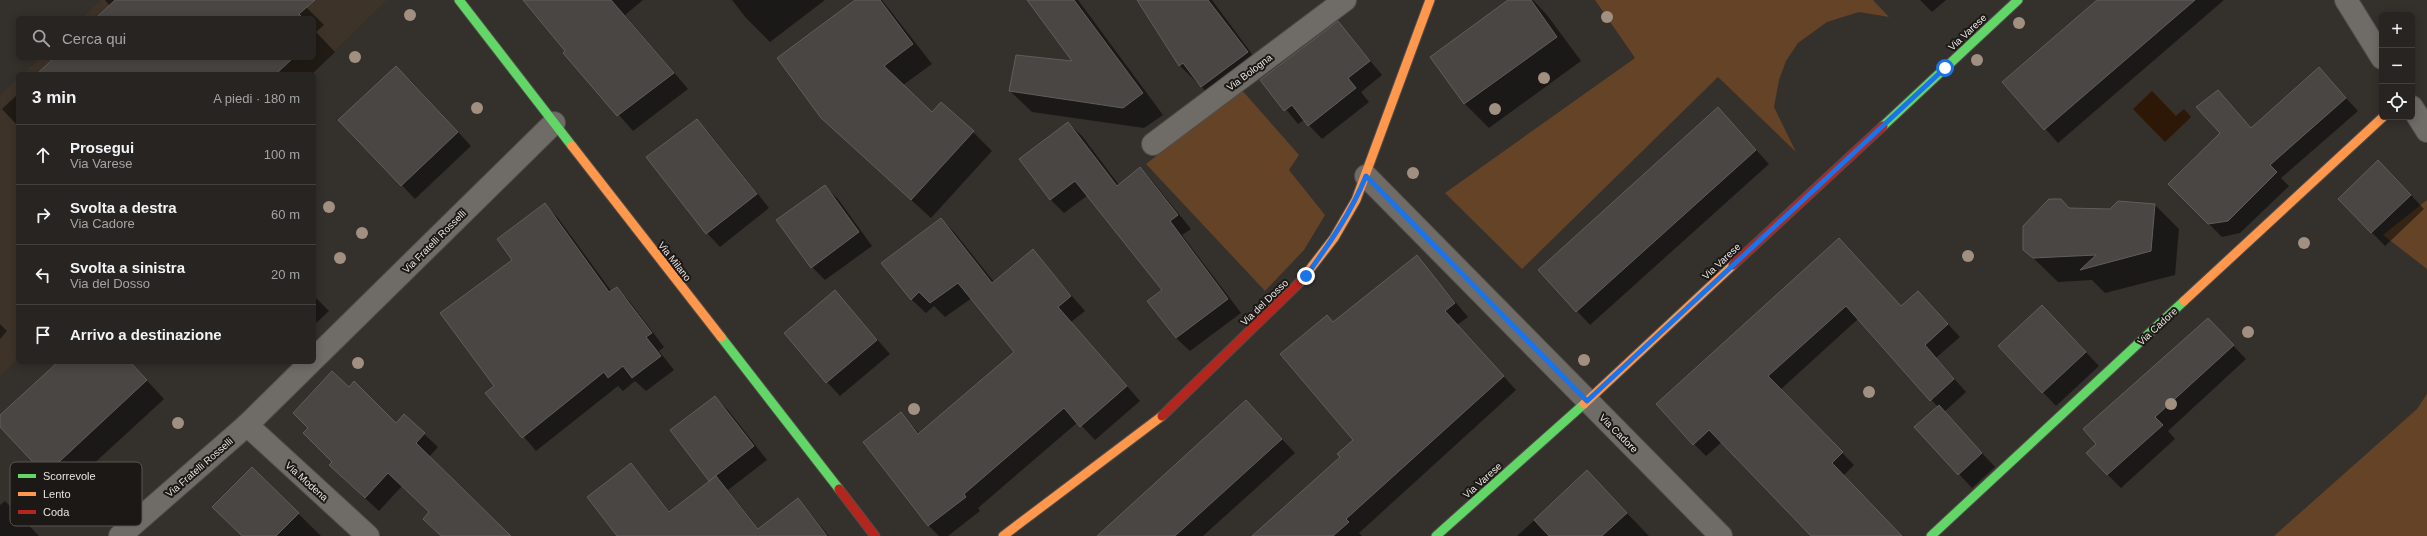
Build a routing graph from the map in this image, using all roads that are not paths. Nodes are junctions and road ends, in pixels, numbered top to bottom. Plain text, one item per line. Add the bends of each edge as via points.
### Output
1 (459, 0) edge
2 (1345, 0) edge
3 (1430, 0) edge
4 (2018, 0) edge
5 (2346, 0) edge
6 (2379, 53) edge
7 (2415, 111) edge
8 (2380, 120) edge
9 (554, 124) junction
10 (2427, 131) edge
11 (1153, 144) dead end
12 (1366, 176) junction
13 (316, 357) edge
14 (309, 364) edge
15 (1587, 401) junction
16 (247, 425) junction
17 (142, 517) edge
18 (131, 526) edge
19 (120, 536) edge
20 (368, 536) edge
21 (875, 536) edge
22 (1003, 536) edge
23 (1436, 536) edge
24 (1721, 536) edge
25 (1931, 536) edge

1 - 9 street, Via Milano
2 - 11 street, Via Bologna
3 - 12 street, Via del Dosso
4 - 15 street, Via Varese
5 - 6 street
7 - 10 street
8 - 25 street, Via Cadore
9 - 13 street, Via Fratelli Rosselli
9 - 21 street, Via Milano
12 - 15 street, Via Cadore
12 - 22 street, Via del Dosso via 1356,200 1334,238 1306,276 1166,413
14 - 16 street, Via Fratelli Rosselli
15 - 23 street, Via Varese
15 - 24 street, Via Cadore
16 - 17 street, Via Fratelli Rosselli
16 - 20 street, Via Modena
18 - 19 street, Via Fratelli Rosselli

